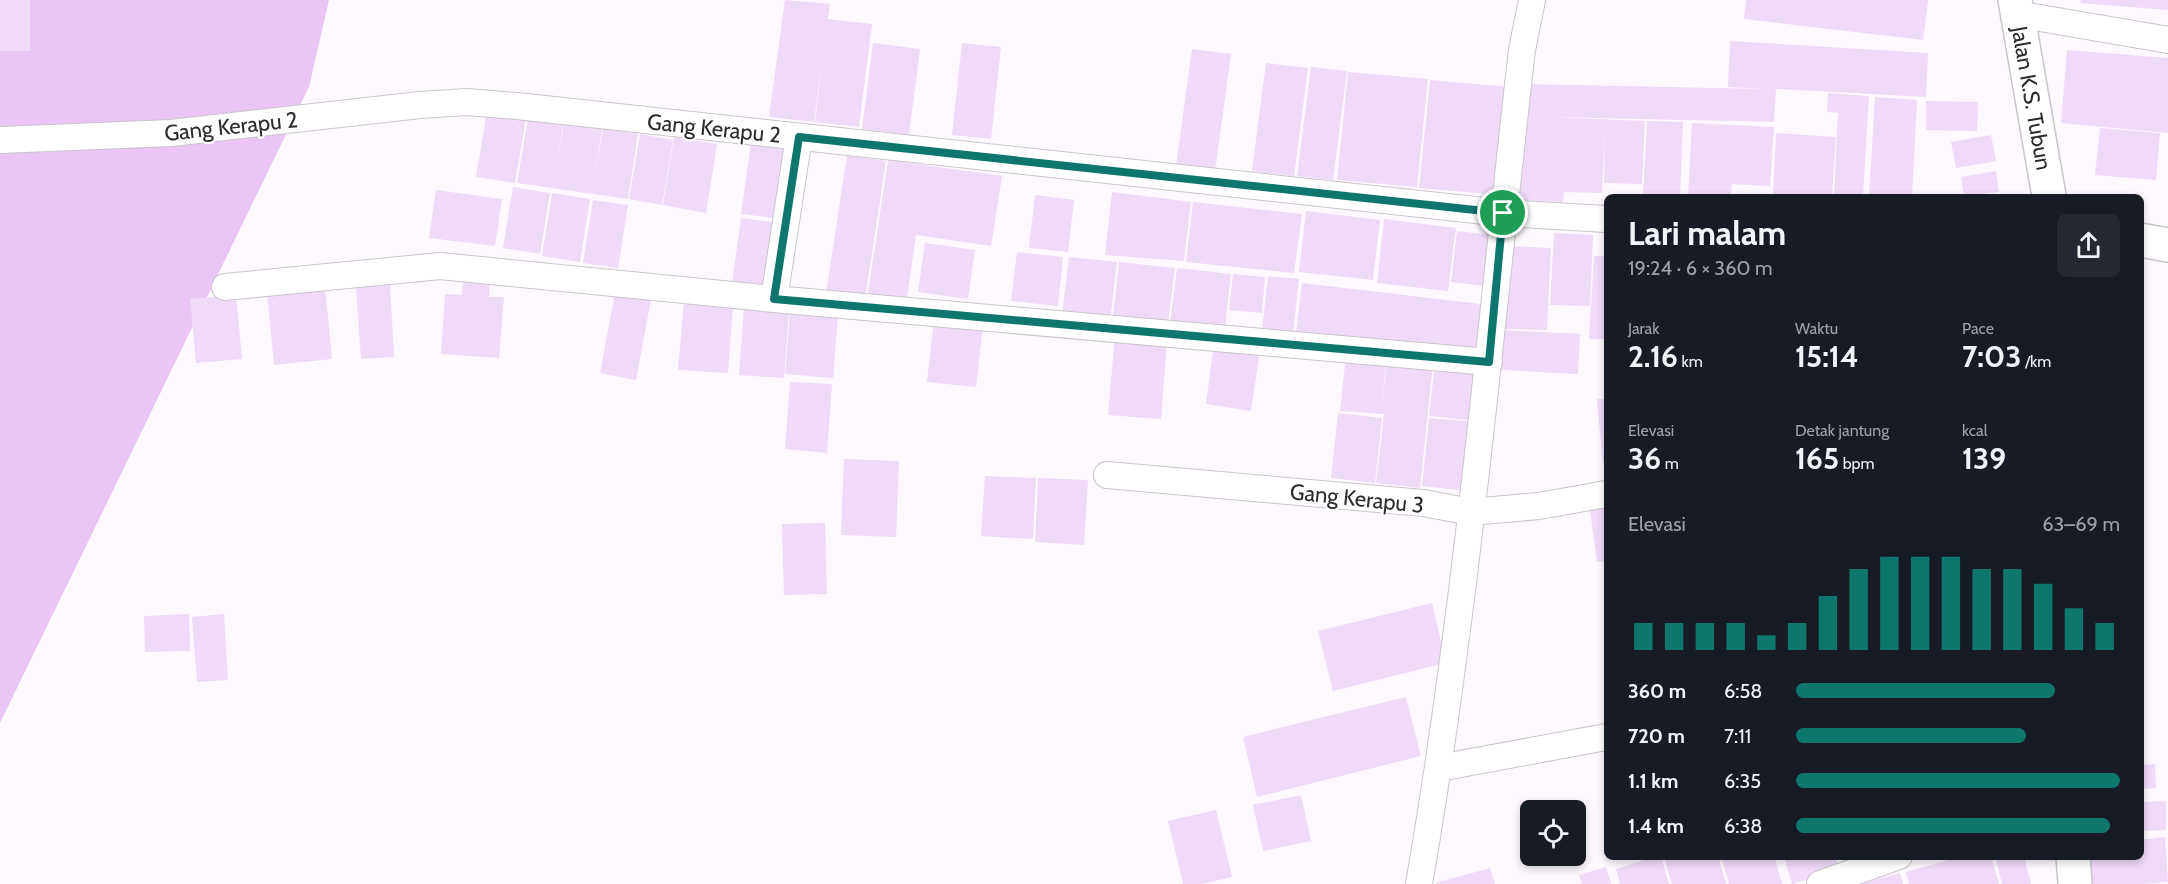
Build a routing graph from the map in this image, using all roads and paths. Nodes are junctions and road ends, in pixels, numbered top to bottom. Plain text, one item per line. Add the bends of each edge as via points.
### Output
1 (1532, 0) edge
2 (2016, 7) edge
3 (2168, 40) edge
4 (799, 137) junction
5 (0, 140) edge
6 (2049, 194) edge
7 (1503, 213) junction
8 (1604, 219) edge
9 (2144, 241) edge
10 (2168, 245) edge
11 (225, 287) dead end
12 (774, 299) junction
13 (1489, 362) junction
14 (1107, 475) dead end
15 (1604, 494) edge
16 (1471, 512) junction
17 (1604, 737) edge
18 (1439, 768) junction
19 (1888, 860) edge
20 (2073, 860) edge
21 (1419, 884) edge
22 (1820, 884) edge
23 (2075, 884) edge

1 - 7 street via 1522,50
2 - 3 street
2 - 6 street, Jalan K.S. Tubun
4 - 5 street, Gang Kerapu 2 via 467,102 171,133
4 - 7 street, Gang Kerapu 2
4 - 12 street
7 - 8 street, Gang Kerapu 2
7 - 13 street
9 - 10 street
11 - 12 street via 440,266
12 - 13 street
13 - 16 street
14 - 16 street, Gang Kerapu 3 via 1423,503
15 - 16 street, Gang Kerapu 3
16 - 18 street
17 - 18 street
18 - 21 street
19 - 22 street
20 - 23 street

